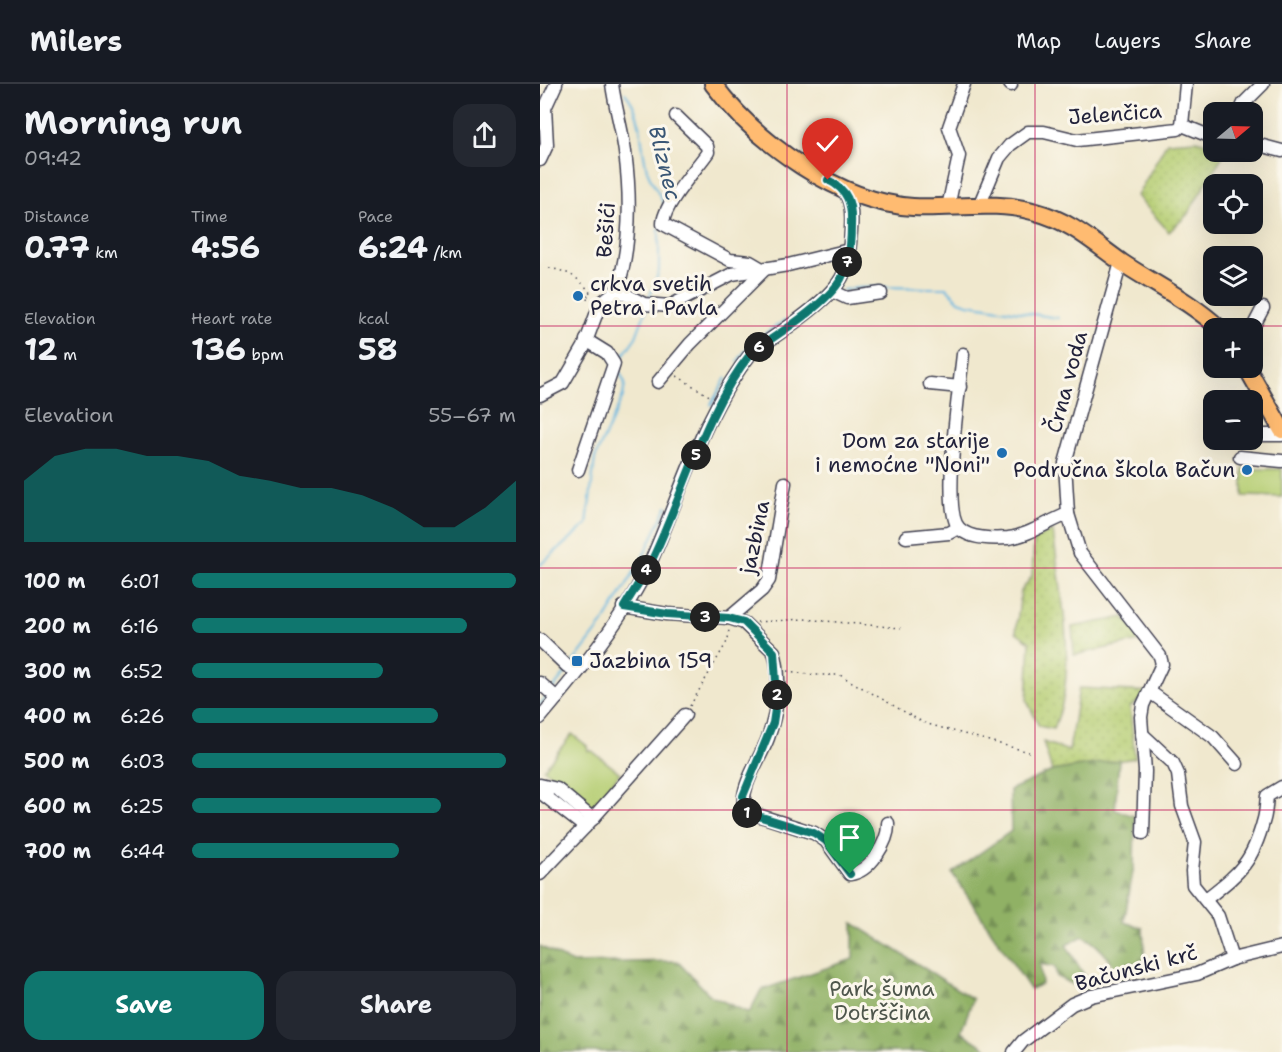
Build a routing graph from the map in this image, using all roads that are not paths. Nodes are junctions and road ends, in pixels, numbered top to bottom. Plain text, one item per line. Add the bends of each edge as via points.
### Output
1 (556, 84) edge
2 (612, 84) edge
3 (713, 84) edge
4 (964, 84) edge
5 (1186, 84) edge
6 (1263, 84) edge
7 (1245, 102) edge
8 (676, 116) dead end
9 (1182, 125) junction
10 (1203, 134) edge
11 (1263, 146) edge
12 (1282, 151) edge
13 (540, 160) edge
14 (840, 186) junction
15 (869, 198) junction
16 (979, 206) junction
17 (948, 207) junction
18 (852, 212) junction
19 (849, 250) junction
20 (764, 269) junction
21 (1124, 269) junction
22 (616, 290) junction
23 (831, 291) junction
24 (881, 293) dead end
25 (1263, 308) dead end
26 (1206, 318) edge
27 (1258, 318) edge
28 (586, 340) junction
29 (963, 354) dead end
30 (1253, 378) edge
31 (658, 382) dead end
32 (930, 384) dead end
33 (960, 387) junction
34 (540, 395) edge
35 (1282, 430) edge
36 (1263, 435) edge
37 (1282, 435) edge
38 (1240, 457) dead end
39 (1282, 461) edge
40 (578, 470) dead end
41 (785, 483) dead end
42 (1068, 514) junction
43 (958, 528) junction
44 (906, 537) dead end
45 (624, 607) junction
46 (729, 618) junction
47 (540, 640) edge
48 (573, 669) junction
49 (550, 692) edge
50 (1150, 692) junction
51 (685, 715) road end
52 (540, 718) edge
53 (1142, 734) junction
54 (1238, 764) dead end
55 (540, 785) edge
56 (1282, 787) edge
57 (540, 792) edge
58 (589, 823) junction
59 (888, 823) dead end
60 (1143, 833) dead end
61 (540, 874) edge
62 (1206, 899) junction
63 (1282, 947) edge
64 (1232, 959) junction
65 (1014, 1052) edge

1 - 13 street via 545,108 547,145
2 - 22 street, Bešići via 625,152 629,206 627,244
3 - 14 main road via 760,135 788,157
4 - 17 street via 949,127 959,156
5 - 9 street, Jelenčica
6 - 7 street
8 - 20 street via 707,146 708,152 679,192 663,224 730,260 750,262
9 - 10 street
9 - 16 street, Jelenčica via 1178,129 1077,140 1028,132 999,158
11 - 12 street
14 - 15 main road
14 - 18 street
15 - 17 main road via 905,206
15 - 18 street
16 - 17 main road
16 - 21 main road via 1016,207 1051,216 1079,230
18 - 19 street
19 - 20 street, Bešići
19 - 23 street via 842,277
20 - 22 street, Bešići via 732,274 670,306 648,305
20 - 31 street
21 - 26 main road
21 - 42 street, Črna voda via 1065,463
22 - 28 street via 600,304
23 - 24 street via 847,298
23 - 45 street via 746,360 718,404 649,564
25 - 27 street
28 - 34 street via 562,383
28 - 40 street via 607,353 614,364
29 - 33 street
30 - 35 main road
32 - 33 street
33 - 43 street via 952,496
36 - 37 street
38 - 39 street
41 - 46 street, jazbina via 768,580
42 - 43 street via 1010,538 981,537
42 - 50 street, Črna voda via 1080,553 1160,656 1162,664
43 - 44 street via 949,533
45 - 46 street
45 - 48 street
46 - 59 street via 744,622 774,652 777,669 773,723 743,796 745,812 788,823 826,841 846,872 854,874 867,865 887,839
47 - 48 street
48 - 49 street
49 - 52 street
50 - 53 street, Črna voda via 1143,705
50 - 54 street via 1213,737
51 - 58 street
53 - 60 street, Črna voda
53 - 62 street via 1173,763 1178,774 1182,806 1195,842 1193,885
55 - 58 street via 557,789
56 - 62 street via 1267,796 1265,817 1246,866
57 - 58 street
58 - 61 street
62 - 64 street via 1218,916
63 - 64 street, Bačunski krč
64 - 65 street, Bačunski krč via 1197,974 1091,996 1072,1004

